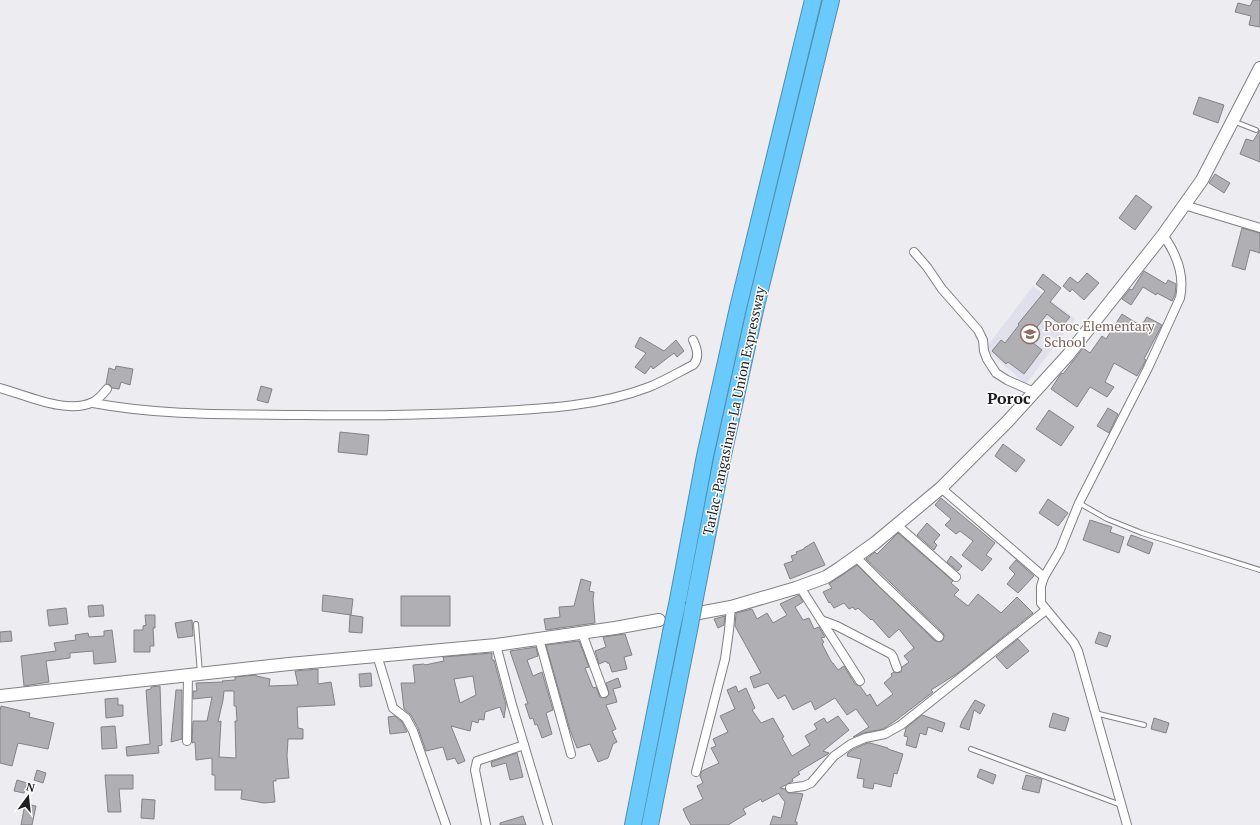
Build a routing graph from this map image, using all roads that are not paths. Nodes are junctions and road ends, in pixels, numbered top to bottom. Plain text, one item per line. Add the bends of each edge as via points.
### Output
1 (814, 0) edge
2 (831, 0) edge
3 (1260, 68) edge
4 (1257, 81) edge
5 (1233, 120) junction
6 (1256, 130) dead end
7 (1184, 205) junction
8 (1260, 228) edge
9 (1162, 234) junction
10 (914, 252) dead end
11 (692, 340) dead end
12 (0, 388) edge
13 (107, 389) dead end
14 (1034, 392) junction
15 (92, 403) junction
16 (941, 488) junction
17 (1079, 503) junction
18 (897, 525) junction
19 (856, 557) junction
20 (1260, 570) edge
21 (956, 577) dead end
22 (1044, 577) junction
23 (800, 587) junction
24 (731, 607) junction
25 (697, 608) junction
26 (1046, 610) junction
27 (659, 620) dead end
28 (821, 620) junction
29 (196, 624) dead end
30 (582, 633) junction
31 (939, 637) dead end
32 (539, 638) junction
33 (496, 645) junction
34 (377, 654) junction
35 (897, 668) dead end
36 (194, 674) junction
37 (860, 681) dead end
38 (604, 693) dead end
39 (0, 696) edge
40 (1095, 713) junction
41 (1144, 725) dead end
42 (187, 741) dead end
43 (524, 745) junction
44 (971, 749) dead end
45 (571, 754) dead end
46 (696, 772) dead end
47 (790, 788) dead end
48 (1122, 805) junction
49 (446, 825) edge
50 (486, 825) edge
51 (548, 825) edge
52 (633, 825) edge
53 (650, 825) edge
54 (1127, 825) edge

1 - 52 highway, Tarlac-Pangasinan-La Union Expressway, bridge via 736,316 705,456
2 - 25 highway, Tarlac-Pangasinan-La Union Expressway via 755,310 722,458
3 - 4 street
4 - 5 street
5 - 6 lane
5 - 7 street via 1202,180
7 - 8 street
7 - 9 street
9 - 14 street via 1068,355
9 - 17 street via 1177,259 1182,284 1180,298 1148,368
10 - 14 street via 978,330 987,359 996,373
11 - 15 street via 696,345 697,361 650,387 608,399 543,409 431,415 243,415 168,412
12 - 15 street via 66,406
13 - 15 street
14 - 16 street
16 - 18 street
16 - 22 street
17 - 20 lane via 1107,519 1142,533
17 - 22 street via 1060,550
18 - 19 street
18 - 21 street
19 - 23 street via 826,577
19 - 31 street
22 - 26 street via 1040,595 1041,603
23 - 24 street
23 - 28 street
24 - 25 street
24 - 46 street via 725,659
25 - 53 highway, Tarlac-Pangasinan-La Union Expressway, bridge via 689,630
26 - 40 street via 1078,651
26 - 47 street via 901,725 885,734 851,744 834,756 811,783
27 - 30 street
28 - 35 street via 891,654
28 - 37 street
29 - 36 lane
30 - 32 street
30 - 38 street
32 - 33 street
32 - 45 street
33 - 34 street
33 - 43 street
34 - 36 street
34 - 49 street via 393,708 406,718 413,731
36 - 39 street
36 - 42 street
40 - 41 lane
40 - 48 street
43 - 50 street via 477,761 475,770
43 - 51 street
44 - 48 lane
48 - 54 street

